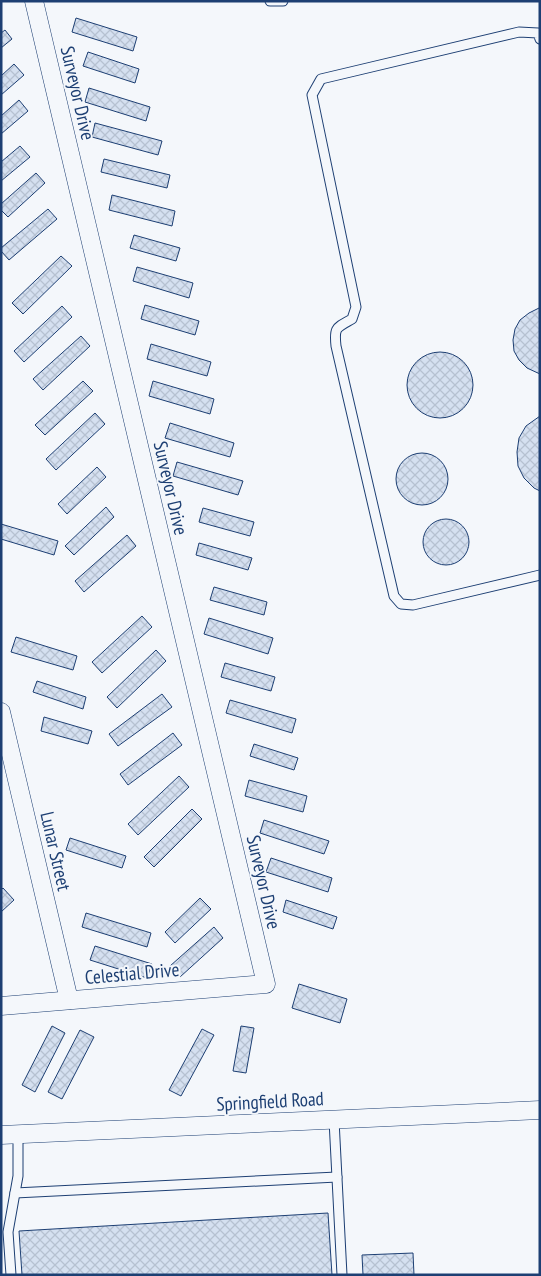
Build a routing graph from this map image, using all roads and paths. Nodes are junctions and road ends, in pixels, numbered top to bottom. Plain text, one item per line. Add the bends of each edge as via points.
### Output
1 (34, 1) edge
2 (270, 1) edge
3 (283, 1) edge
4 (540, 39) edge
5 (540, 575) edge
6 (1, 712) edge
7 (266, 984) joint
8 (69, 1000) junction
9 (1, 1006) edge
10 (540, 1110) edge
11 (334, 1120) junction
12 (10, 1135) edge
13 (337, 1177) junction
14 (15, 1193) junction
15 (11, 1275) edge
16 (342, 1275) edge

1 - 7 street, Surveyor Drive
2 - 3 lane
4 - 5 lane via 538,33 519,32 321,79 312,95 356,308 352,319 339,326 335,333 336,346 394,596 401,604 413,605
6 - 8 street, Lunar Street
7 - 8 street, Celestial Drive
8 - 9 street, Celestial Drive
10 - 11 street, Springfield Road
11 - 12 street, Springfield Road
11 - 13 lane
12 - 14 lane via 18,1176
13 - 14 lane
13 - 16 lane
14 - 15 lane via 8,1232

